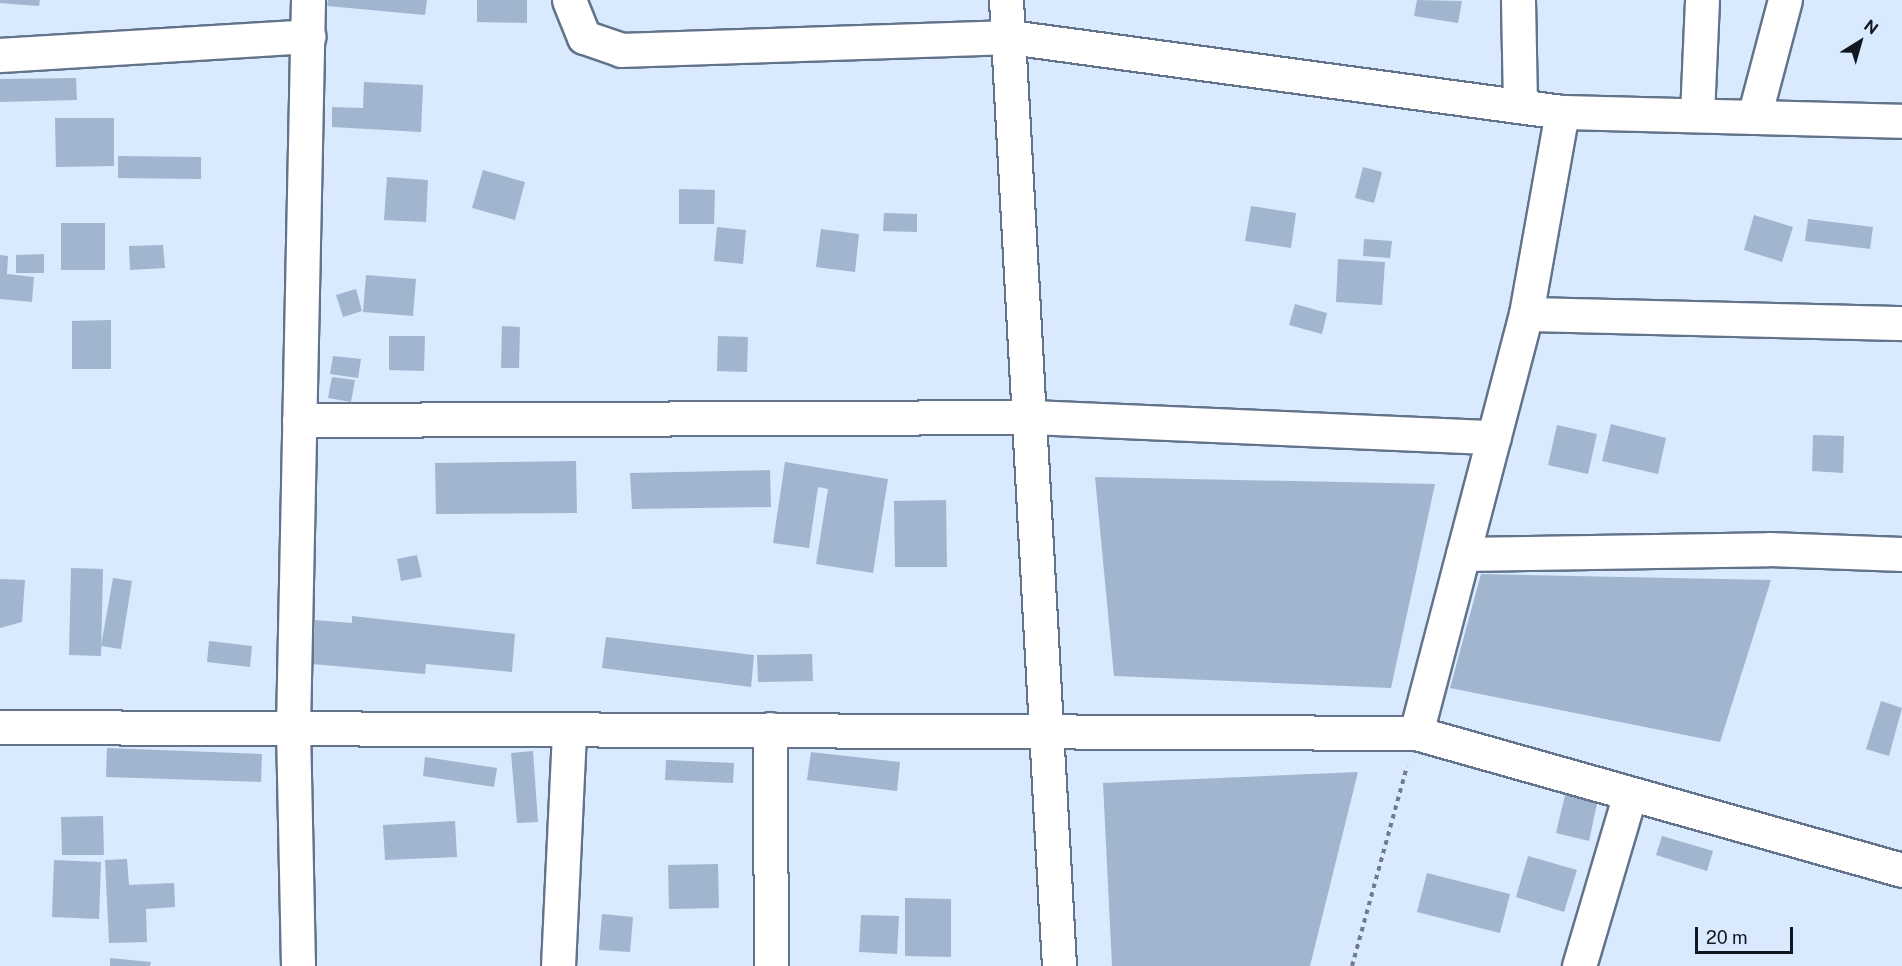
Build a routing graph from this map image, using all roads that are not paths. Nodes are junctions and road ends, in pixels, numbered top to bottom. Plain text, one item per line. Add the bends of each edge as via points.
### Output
1 (308, 0) edge
2 (568, 0) edge
3 (1006, 0) edge
4 (1518, 0) edge
5 (1702, 0) edge
6 (1785, 0) edge
7 (308, 36) junction
8 (1010, 37) junction
9 (0, 55) edge
10 (1520, 106) junction
11 (1562, 112) junction
12 (1697, 115) junction
13 (1754, 117) junction
14 (1902, 121) edge
15 (1526, 314) junction
16 (1902, 323) edge
17 (1031, 417) junction
18 (299, 420) junction
19 (1494, 437) junction
20 (1463, 554) junction
21 (1902, 554) edge
22 (0, 727) edge
23 (293, 728) junction
24 (569, 729) junction
25 (770, 729) junction
26 (1049, 731) junction
27 (1416, 734) junction
28 (1630, 794) junction
29 (1902, 870) edge
30 (298, 966) edge
31 (558, 966) edge
32 (771, 966) edge
33 (1059, 966) edge
34 (1580, 966) edge

1 - 7 street
2 - 8 street via 584,37 621,50
3 - 8 street
4 - 10 street
5 - 12 street
6 - 13 street
7 - 9 street
7 - 18 street
8 - 10 street
8 - 17 street
10 - 11 street
11 - 12 street
11 - 15 street
12 - 13 street
13 - 14 street
15 - 16 street
15 - 19 street
17 - 18 street
17 - 19 street
17 - 26 street
18 - 23 street
19 - 20 street
20 - 21 street via 1769,549
20 - 27 street
22 - 23 street
23 - 24 street
23 - 30 street
24 - 25 street
24 - 31 street
25 - 26 street
25 - 32 street
26 - 27 street
26 - 33 street
27 - 28 street
28 - 29 street
28 - 34 street

